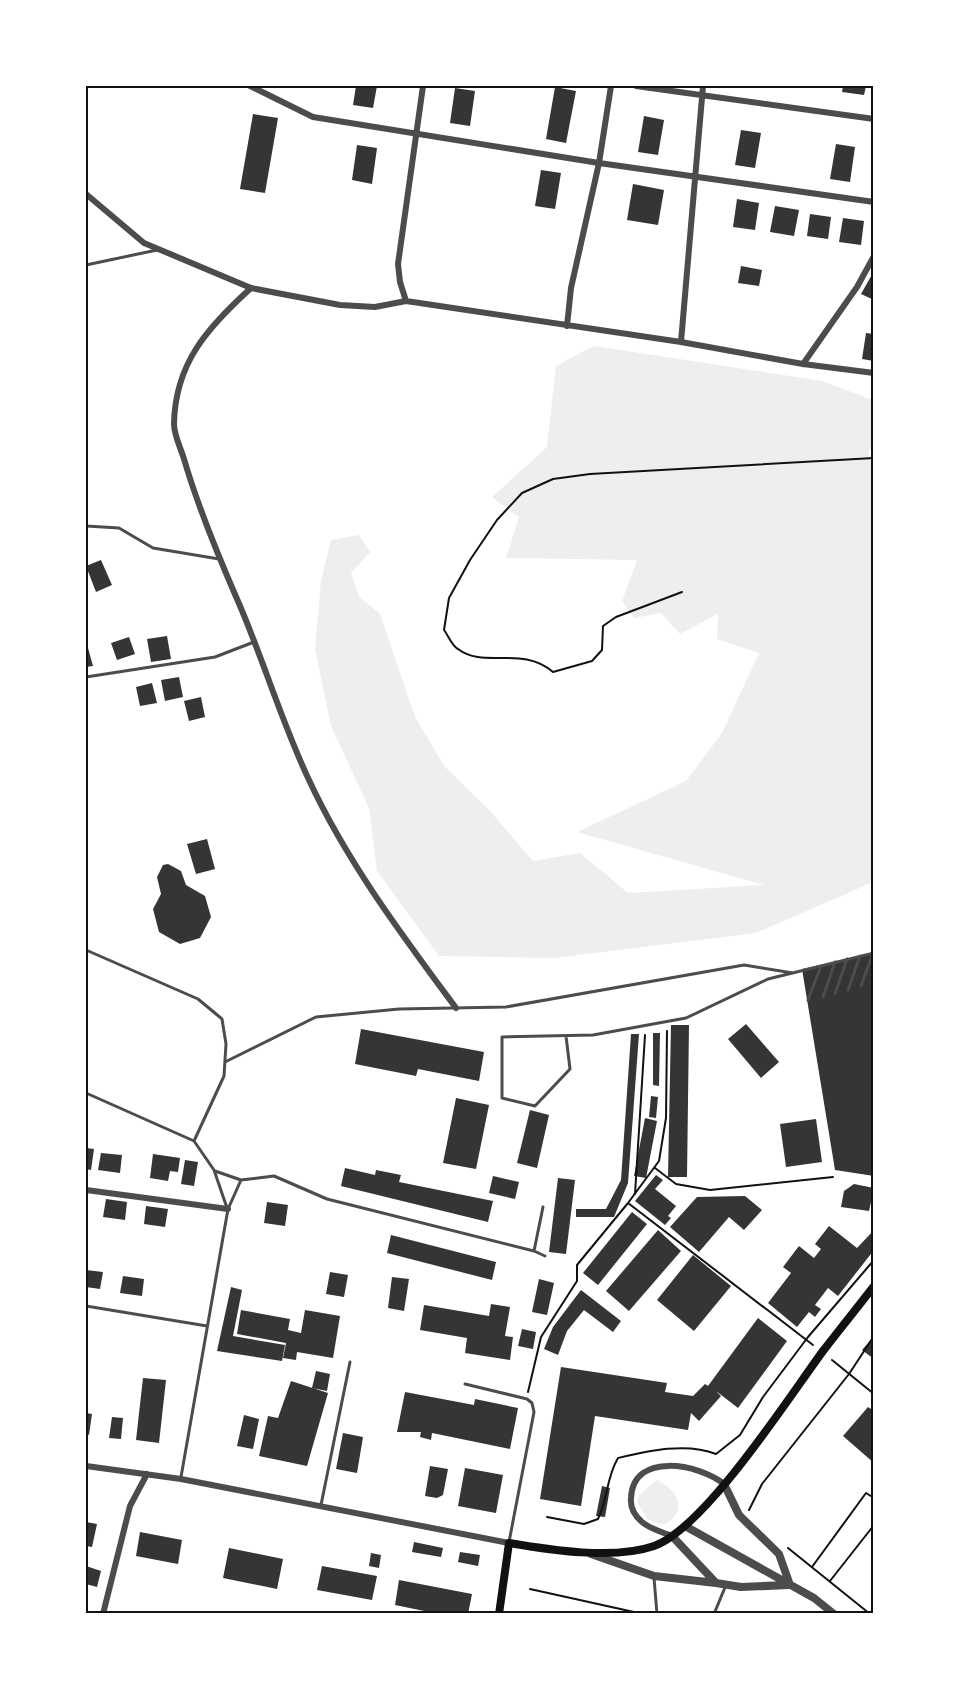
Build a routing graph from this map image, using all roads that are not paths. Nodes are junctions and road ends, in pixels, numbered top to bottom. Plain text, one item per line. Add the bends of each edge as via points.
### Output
1 (250, 86) edge
2 (423, 86) edge
3 (611, 86) edge
4 (636, 86) edge
5 (703, 86) edge
6 (702, 95) junction
7 (873, 119) edge
8 (416, 135) junction
9 (599, 163) junction
10 (696, 177) junction
11 (86, 194) edge
12 (873, 202) edge
13 (159, 250) junction
14 (873, 256) edge
15 (86, 265) edge
16 (251, 288) junction
17 (406, 301) junction
18 (567, 326) junction
19 (681, 342) junction
20 (803, 364) junction
21 (873, 373) edge
22 (86, 526) edge
23 (219, 559) junction
24 (255, 641) junction
25 (86, 677) edge
26 (86, 950) edge
27 (873, 953) edge
28 (860, 956) junction
29 (847, 959) junction
30 (835, 962) junction
31 (821, 966) junction
32 (793, 973) junction
33 (861, 986) dead end
34 (848, 990) dead end
35 (835, 994) dead end
36 (823, 997) dead end
37 (808, 1000) dead end
38 (456, 1008) junction
39 (566, 1035) junction
40 (225, 1062) junction
41 (86, 1093) edge
42 (194, 1141) junction
43 (214, 1170) junction
44 (241, 1180) junction
45 (86, 1190) edge
46 (543, 1207) dead end
47 (228, 1209) junction
48 (534, 1251) junction
49 (544, 1256) dead end
50 (873, 1286) edge
51 (86, 1306) edge
52 (207, 1326) junction
53 (350, 1362) dead end
54 (465, 1384) dead end
55 (86, 1466) edge
56 (147, 1474) junction
57 (181, 1479) junction
58 (724, 1484) junction
59 (321, 1507) junction
60 (685, 1526) junction
61 (672, 1536) junction
62 (509, 1544) junction
63 (587, 1552) junction
64 (654, 1576) junction
65 (716, 1583) junction
66 (726, 1585) junction
67 (790, 1585) junction
68 (103, 1614) edge
69 (499, 1614) edge
70 (657, 1614) edge
71 (714, 1614) edge
72 (834, 1614) edge

1 - 8 street via 314,117
2 - 8 street
3 - 9 street
4 - 6 street
5 - 6 street
6 - 7 street
6 - 10 street
8 - 9 street
8 - 17 street via 398,264
9 - 10 street
9 - 18 street via 571,288
10 - 12 street
10 - 19 street
11 - 13 street via 144,243
13 - 15 lane
13 - 16 street
14 - 20 street via 857,287
16 - 17 street via 340,305 375,307
16 - 23 street via 198,342 178,384 174,427
17 - 18 street
18 - 19 street
19 - 20 street
20 - 21 street
22 - 23 lane via 119,528 153,548
23 - 24 street
24 - 25 lane via 215,657
24 - 38 street via 309,780 378,903
26 - 40 lane via 198,999 222,1019
27 - 28 lane
27 - 33 lane
28 - 29 lane
28 - 34 lane
29 - 30 lane
29 - 35 lane
30 - 31 lane
30 - 36 lane
31 - 32 lane
31 - 37 lane
32 - 38 lane via 744,965 506,1007
32 - 39 lane via 768,979 686,1018 593,1035
38 - 40 lane via 316,1017
39 - 39 lane via 502,1037 502,1098 535,1106 570,1069
40 - 42 lane via 224,1076
41 - 42 lane
42 - 43 lane
43 - 44 lane
43 - 47 lane
44 - 47 lane
44 - 48 lane via 274,1176 327,1199
45 - 47 street
46 - 48 lane
47 - 52 lane
48 - 49 lane
50 - 58 main road
51 - 52 lane
52 - 57 lane
53 - 59 lane
54 - 62 lane via 532,1403 534,1412
55 - 56 street
56 - 57 street
56 - 68 street via 130,1506
57 - 59 street
58 - 60 main road
58 - 61 street via 698,1468 678,1465 648,1470 638,1479 631,1488 635,1515 644,1524
58 - 67 street via 739,1515 779,1554
59 - 62 street
60 - 61 main road
60 - 67 street
61 - 63 main road via 654,1546
61 - 65 street
62 - 63 main road
62 - 69 main road
63 - 64 street
64 - 65 street
64 - 70 lane
65 - 66 street
66 - 67 street
66 - 71 lane
67 - 72 street

